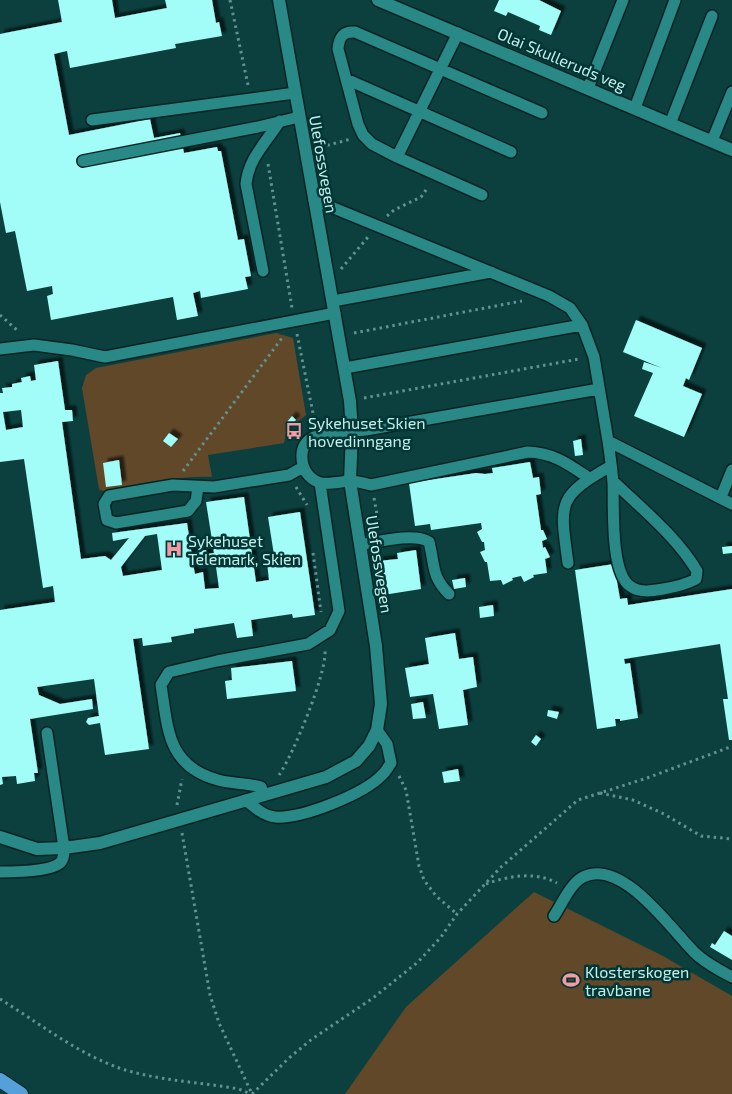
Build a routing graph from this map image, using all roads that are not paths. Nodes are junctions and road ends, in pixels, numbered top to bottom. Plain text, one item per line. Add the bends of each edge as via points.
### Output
1 (279, 0) edge
2 (378, 0) edge
3 (623, 0) edge
4 (676, 0) edge
5 (712, 16) dead end
6 (458, 33) junction
7 (440, 69) junction
8 (346, 79) junction
9 (588, 88) junction
10 (732, 92) edge
11 (295, 93) junction
12 (635, 108) junction
13 (420, 111) junction
14 (542, 112) dead end
15 (299, 117) junction
16 (92, 120) dead end
17 (280, 121) junction
18 (670, 124) junction
19 (712, 141) junction
20 (732, 150) edge
21 (511, 152) dead end
22 (397, 157) junction
23 (84, 161) dead end
24 (482, 195) dead end
25 (314, 200) junction
26 (263, 271) dead end
27 (491, 272) junction
28 (334, 307) junction
29 (582, 325) junction
30 (0, 349) edge
31 (345, 368) junction
32 (598, 389) junction
33 (352, 432) junction
34 (608, 441) junction
35 (611, 466) junction
36 (304, 468) junction
37 (732, 470) edge
38 (590, 478) junction
39 (350, 481) junction
40 (613, 481) junction
41 (320, 483) junction
42 (198, 487) junction
43 (721, 497) junction
44 (732, 504) edge
45 (360, 545) junction
46 (568, 563) dead end
47 (449, 594) dead end
48 (377, 730) junction
49 (48, 733) dead end
50 (264, 795) junction
51 (246, 800) junction
52 (0, 837) edge
53 (64, 848) junction
54 (0, 872) edge
55 (554, 916) dead end
56 (732, 977) edge
57 (0, 1080) edge
58 (21, 1094) edge

1 - 11 street, Ulefossvegen
2 - 6 street, Olai Skulleruds veg
3 - 9 lane
4 - 12 lane
5 - 18 lane
6 - 7 lane
6 - 9 street, Olai Skulleruds veg
7 - 8 lane via 348,31 342,34 338,49
7 - 13 lane
7 - 14 lane
8 - 13 lane
8 - 22 lane via 363,135 372,144
9 - 12 street, Olai Skulleruds veg
10 - 19 lane
11 - 15 street, Ulefossvegen
11 - 16 lane
12 - 18 street, Olai Skulleruds veg
13 - 21 lane
13 - 22 lane
15 - 17 lane
15 - 25 street, Ulefossvegen
17 - 23 lane
17 - 26 lane via 252,160 247,173 246,184
18 - 19 street, Olai Skulleruds veg
19 - 20 street, Olai Skulleruds veg
22 - 24 lane
25 - 27 lane
25 - 28 street, Ulefossvegen
27 - 28 lane
27 - 29 lane via 570,308
28 - 30 lane via 105,357 34,345
28 - 31 street, Ulefossvegen
29 - 31 lane
29 - 32 lane via 594,357
31 - 33 street, Ulefossvegen
32 - 33 lane
32 - 34 lane
33 - 36 lane via 326,432 313,437 301,455
33 - 39 street, Ulefossvegen
34 - 35 lane
34 - 43 lane
35 - 38 lane
35 - 40 lane
36 - 41 lane
36 - 42 lane via 289,475
37 - 43 lane
38 - 39 lane via 555,457 542,452 528,452 372,484
38 - 46 lane via 569,496 563,509
39 - 41 lane
39 - 45 street, Ulefossvegen
40 - 40 lane via 615,548 619,566 630,587 641,591 659,590 686,585 696,579 697,572 689,558
41 - 50 lane via 339,612 330,630 308,644 169,672 161,685 168,732 174,749 185,763 218,780 261,787
42 - 42 lane via 173,485 109,496 104,504 107,520 116,523 188,511 196,501
43 - 44 lane
45 - 47 lane via 424,538 429,542 440,585
45 - 48 street, Ulefossvegen via 376,646 381,704
48 - 50 street, Ulefossvegen via 356,761 326,777
48 - 51 lane via 387,744 391,763 382,775 360,791 325,807 274,817 260,812
49 - 53 lane
50 - 51 street, Ulefossvegen
51 - 53 street, Ulefossvegen via 100,843
52 - 53 street, Ulefossvegen via 37,849
53 - 54 lane via 64,857 59,864 43,869
55 - 56 lane via 575,883 582,878 603,874 614,877 647,902 696,954
57 - 58 highway

